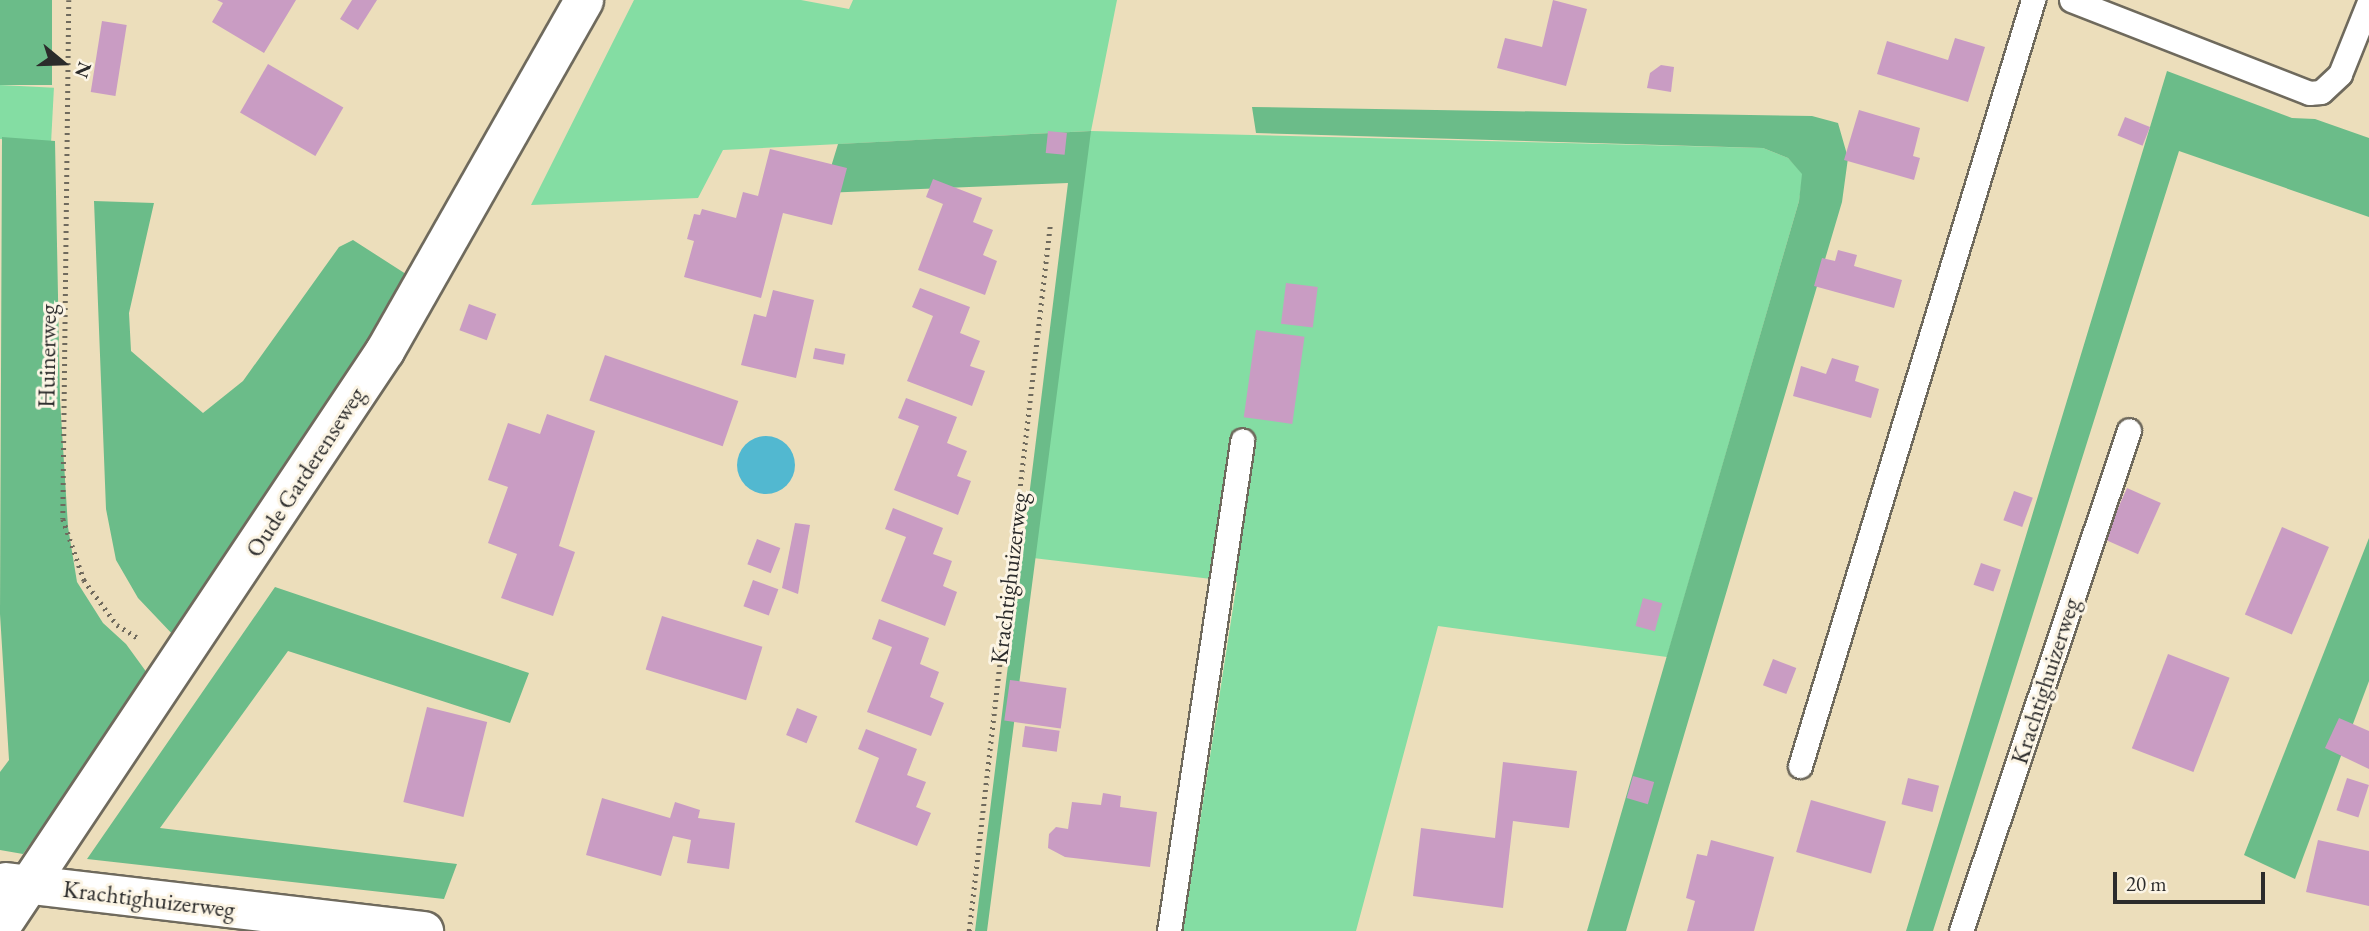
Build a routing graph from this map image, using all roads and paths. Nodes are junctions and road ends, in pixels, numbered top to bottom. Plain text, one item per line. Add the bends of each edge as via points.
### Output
1 (69, 0) edge
2 (584, 0) edge
3 (2033, 0) edge
4 (2071, 0) edge
5 (2369, 2) edge
6 (1050, 226) dead end
7 (2129, 430) dead end
8 (1242, 440) dead end
9 (179, 665) junction
10 (1800, 766) dead end
11 (13, 883) edge
12 (0, 928) edge
13 (424, 931) edge
14 (969, 931) edge
15 (1169, 931) edge
16 (1961, 931) edge

1 - 9 path, Huinerweg via 63,519 84,580 117,625
2 - 9 street, Oude Garderenseweg via 385,351
3 - 10 lane
4 - 5 lane via 2309,93 2321,92 2340,74
6 - 14 path, Krachtighuizerweg
7 - 16 lane, Krachtighuizerweg
8 - 15 lane
9 - 11 street, Oude Garderenseweg
11 - 12 street, Oude Garderenseweg
11 - 13 street, Krachtighuizerweg

